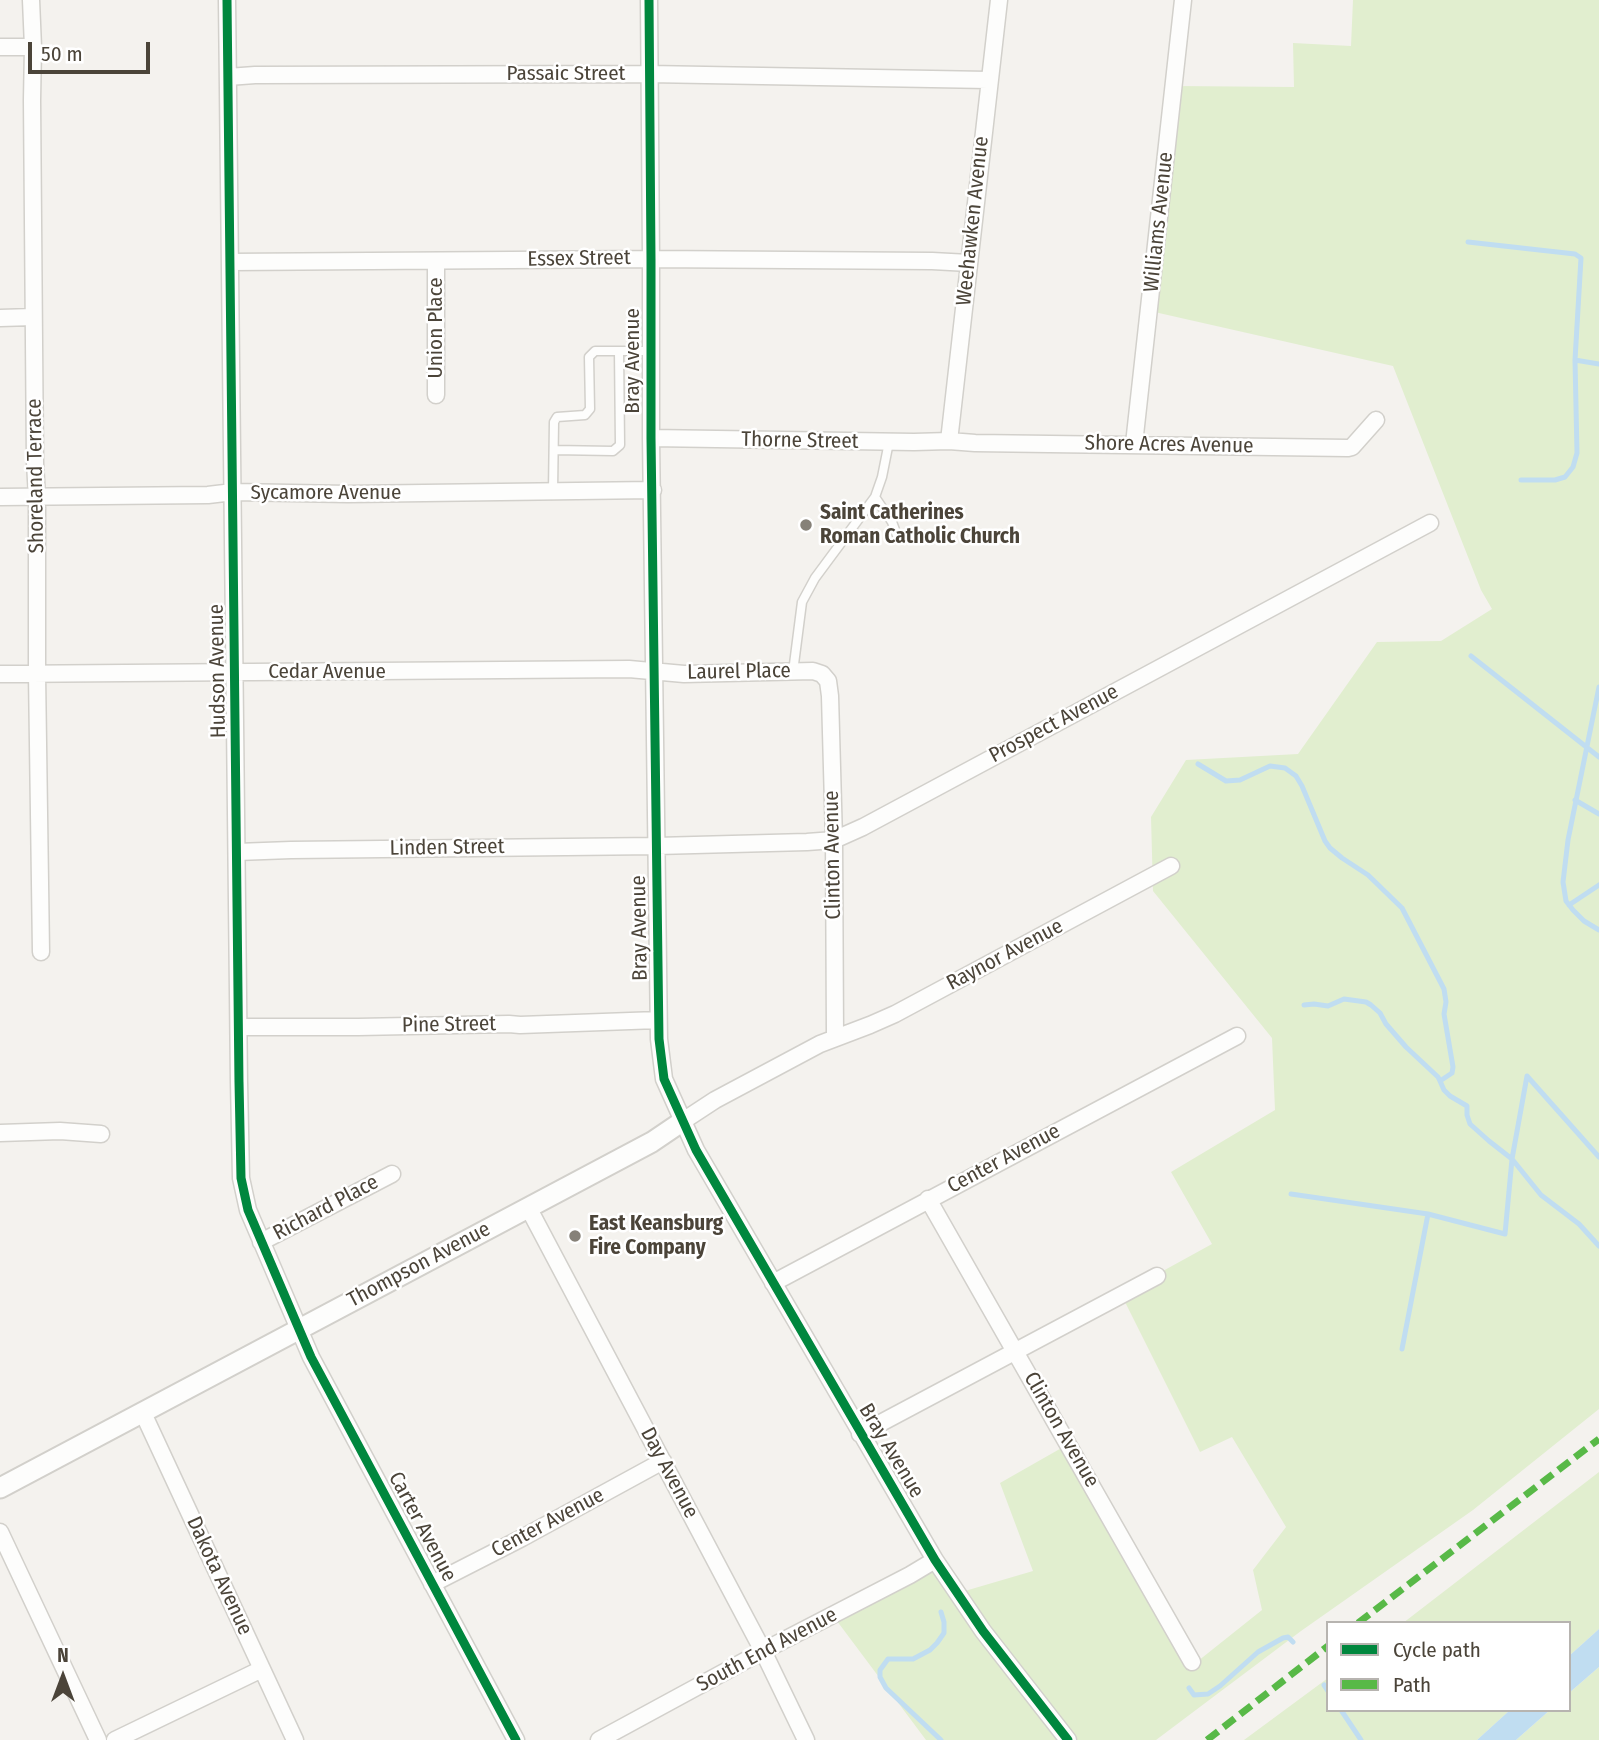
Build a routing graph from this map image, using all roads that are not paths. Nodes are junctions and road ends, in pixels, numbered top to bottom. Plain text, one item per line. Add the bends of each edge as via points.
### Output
1 (31, 0) edge
2 (227, 0) edge
3 (649, 0) edge
4 (999, 0) edge
5 (1183, 0) edge
6 (0, 47) edge
7 (33, 47) junction
8 (649, 74) junction
9 (228, 77) junction
10 (988, 80) junction
11 (651, 259) junction
12 (436, 261) junction
13 (230, 262) junction
14 (969, 263) junction
15 (33, 317) junction
16 (0, 318) edge
17 (619, 351) junction
18 (650, 351) junction
19 (436, 396) dead end
20 (1376, 419) dead end
21 (651, 438) junction
22 (949, 441) junction
23 (889, 442) junction
24 (1134, 444) junction
25 (554, 450) junction
26 (653, 490) junction
27 (553, 491) junction
28 (233, 492) junction
29 (37, 496) junction
30 (0, 497) edge
31 (875, 497) junction
32 (1430, 523) dead end
33 (898, 538) dead end
34 (655, 671) junction
35 (235, 672) junction
36 (793, 672) junction
37 (0, 674) edge
38 (37, 674) junction
39 (822, 674) joint
40 (834, 840) junction
41 (656, 846) junction
42 (237, 852) junction
43 (1171, 866) dead end
44 (41, 952) dead end
45 (658, 1020) junction
46 (239, 1027) junction
47 (1237, 1036) dead end
48 (835, 1037) junction
49 (683, 1121) junction
50 (0, 1133) edge
51 (101, 1134) dead end
52 (392, 1174) dead end
53 (929, 1199) junction
54 (528, 1207) junction
55 (261, 1242) junction
56 (1157, 1276) dead end
57 (773, 1283) junction
58 (300, 1329) junction
59 (1015, 1351) junction
60 (143, 1413) junction
61 (860, 1434) junction
62 (663, 1461) junction
63 (0, 1488) edge
64 (0, 1532) edge
65 (935, 1560) junction
66 (432, 1584) junction
67 (764, 1651) junction
68 (1192, 1662) dead end
69 (262, 1669) junction
70 (98, 1740) edge
71 (115, 1740) edge
72 (295, 1740) edge
73 (516, 1740) edge
74 (599, 1740) edge
75 (806, 1740) edge
76 (1068, 1740) edge

1 - 7 street, Shoreland Terrace
2 - 9 street, Hudson Avenue
3 - 8 street, Bray Avenue
4 - 10 street, Weehawken Avenue
5 - 24 street, Williams Avenue
6 - 7 street
7 - 15 street, Shoreland Terrace
8 - 9 street, Passaic Street
8 - 10 street, Passaic Street
8 - 11 street, Bray Avenue
9 - 13 street, Hudson Avenue
10 - 14 street, Weehawken Avenue
11 - 12 street, Essex Street
11 - 14 street, Essex Street
11 - 18 street, Bray Avenue
12 - 13 street, Essex Street
12 - 19 street, Union Place
13 - 28 street, Hudson Avenue
14 - 22 street, Weehawken Avenue
15 - 16 street
15 - 29 street, Shoreland Terrace
17 - 18 lane
17 - 25 lane via 594,351 589,356 590,409 585,415 557,416
17 - 25 lane via 620,445 613,451
18 - 21 street, Bray Avenue
20 - 24 street, Shore Acres Avenue via 1348,448
21 - 23 street, Thorne Street
21 - 26 street, Bray Avenue
22 - 23 street, Thorne Street
22 - 24 street, Shore Acres Avenue
23 - 31 lane
25 - 27 lane
26 - 27 street, Sycamore Avenue
26 - 34 street, Bray Avenue
27 - 28 street, Sycamore Avenue
28 - 29 street, Sycamore Avenue
28 - 35 street, Hudson Avenue
29 - 30 street, Sycamore Avenue
29 - 38 street, Shoreland Terrace
31 - 33 lane
31 - 36 lane via 802,603
32 - 40 street, Prospect Avenue
34 - 35 street, Cedar Avenue
34 - 36 street, Laurel Place
34 - 41 street, Bray Avenue
35 - 38 street, Cedar Avenue
35 - 42 street, Hudson Avenue
36 - 39 street, Laurel Place
37 - 38 street, Cedar Avenue
38 - 44 street, Shoreland Terrace
39 - 40 street, Clinton Avenue via 830,696
40 - 41 street, Prospect Avenue
40 - 48 street, Clinton Avenue
41 - 42 street, Linden Street
41 - 45 street, Bray Avenue
42 - 46 street, Hudson Avenue
43 - 48 street, Raynor Avenue via 895,1014
45 - 46 street, Pine Street
45 - 49 street, Bray Avenue via 664,1079
46 - 55 street, Hudson Avenue via 241,1178
47 - 53 street, Center Avenue
48 - 49 street, Thompson Avenue
49 - 54 street, Thompson Avenue
49 - 57 street, Bray Avenue via 695,1150
50 - 51 street
52 - 55 street, Richard Place
53 - 57 street, Center Avenue
53 - 59 street, Clinton Avenue
54 - 58 street, Thompson Avenue
54 - 62 street, Day Avenue
55 - 58 street, Hudson Avenue
56 - 59 street
57 - 61 street, Bray Avenue
58 - 60 street, Thompson Avenue
58 - 66 street, Carter Avenue
59 - 61 street
59 - 68 street, Clinton Avenue
60 - 63 street, Thompson Avenue
60 - 69 street, Dakota Avenue
61 - 65 street, Bray Avenue
62 - 66 street, Center Avenue
62 - 67 street, Day Avenue
64 - 70 street
65 - 67 street, South End Avenue
65 - 76 street, Bray Avenue via 983,1631
66 - 73 street, Carter Avenue
67 - 74 street, South End Avenue
67 - 75 street, Day Avenue
69 - 71 street
69 - 72 street, Dakota Avenue

